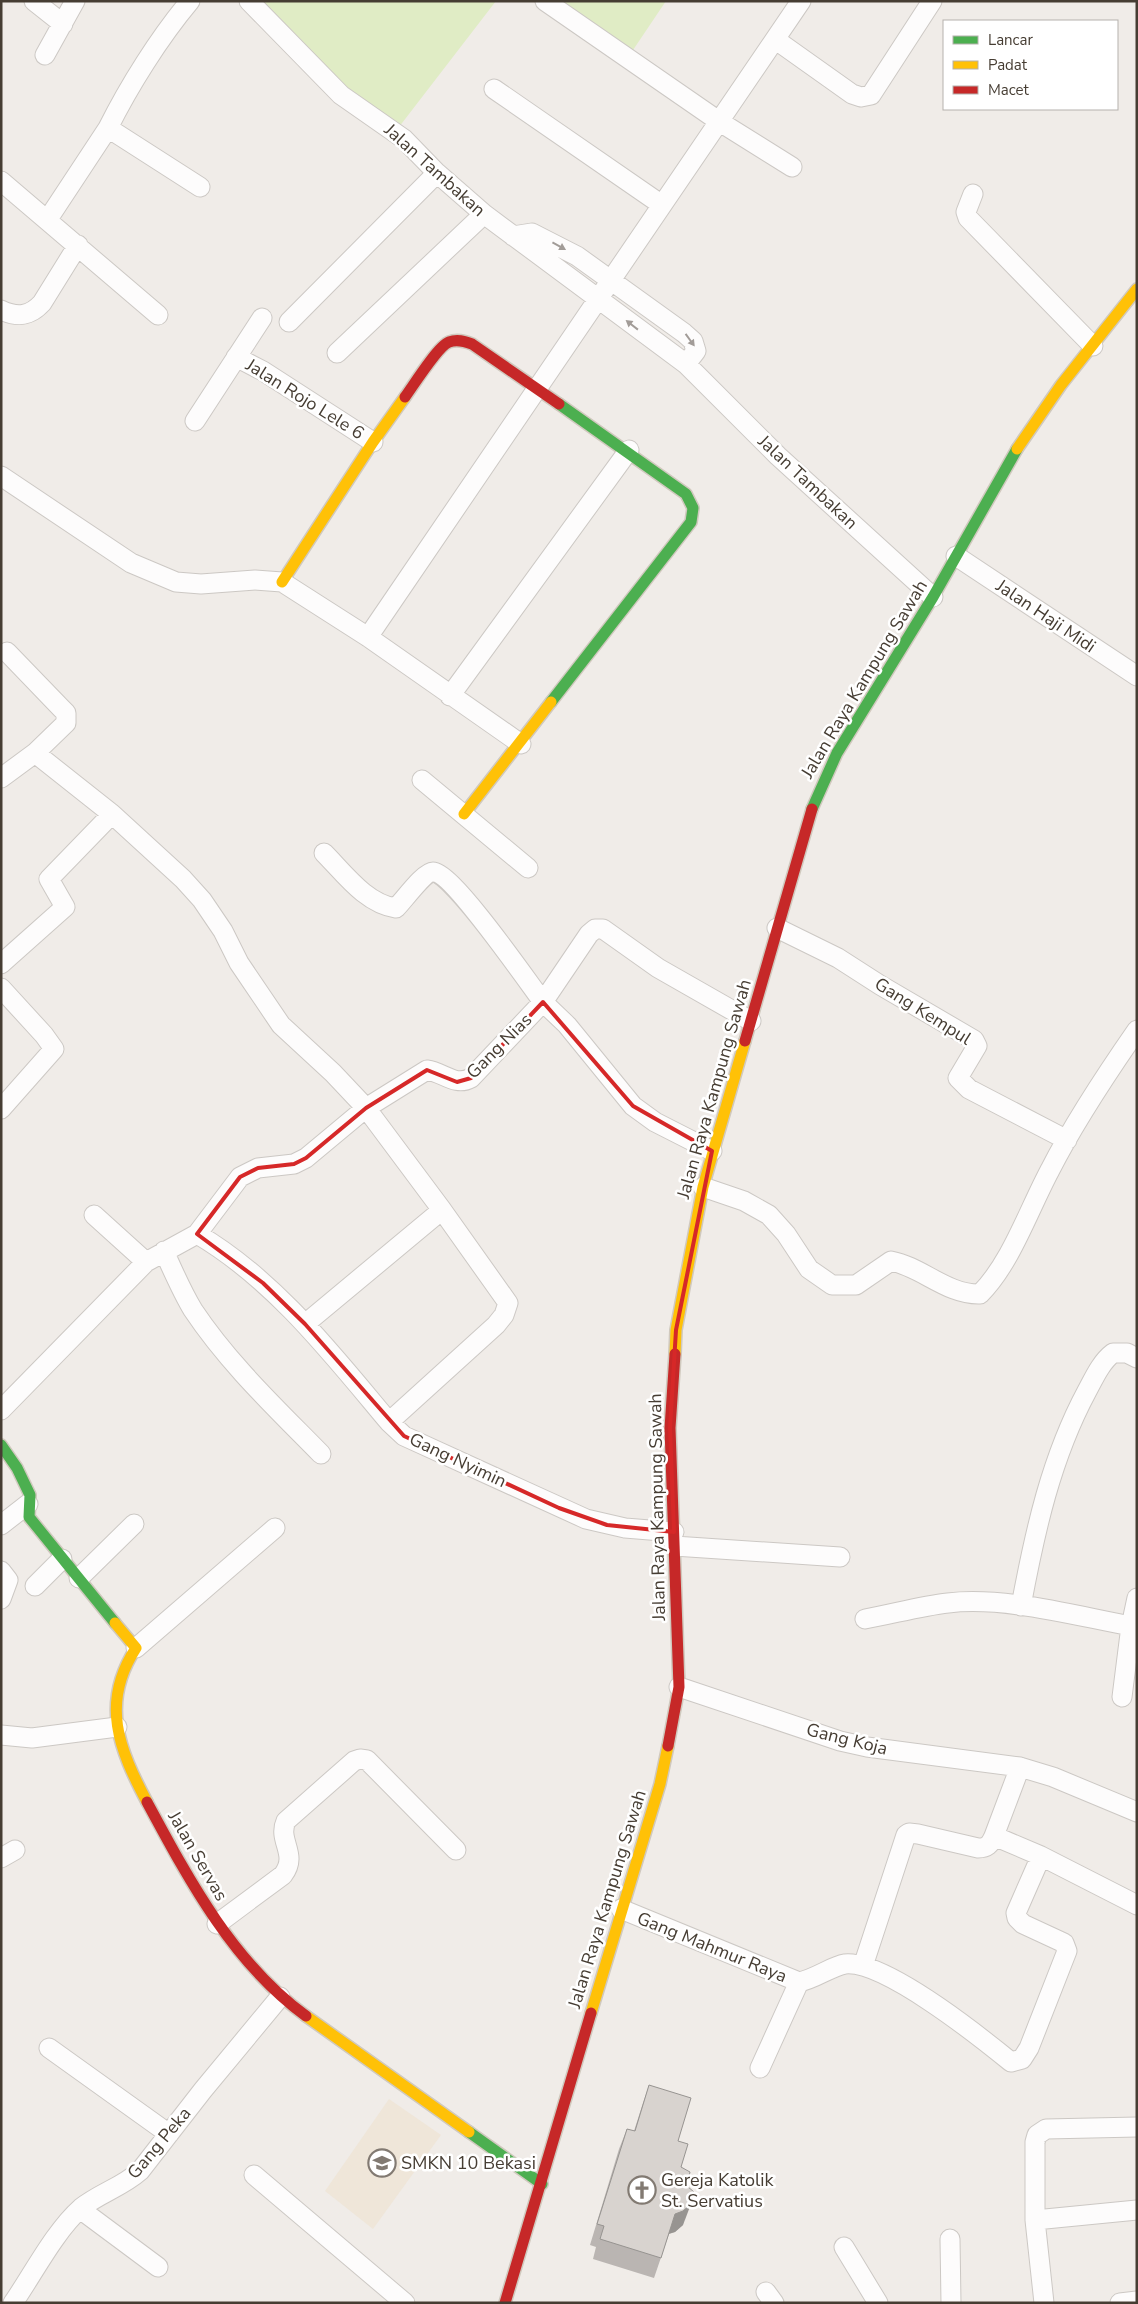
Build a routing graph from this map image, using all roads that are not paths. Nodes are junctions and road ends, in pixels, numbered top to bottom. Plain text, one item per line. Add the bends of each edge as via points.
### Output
1 (34, 1) edge
2 (75, 1) edge
3 (190, 1) edge
4 (249, 1) edge
5 (544, 1) edge
6 (801, 1) edge
7 (932, 1) edge
8 (63, 24) junction
9 (776, 40) junction
10 (44, 55) dead end
11 (494, 89) dead end
12 (720, 122) junction
13 (108, 128) junction
14 (792, 167) dead end
15 (437, 173) junction
16 (1, 181) edge
17 (200, 187) dead end
18 (973, 194) dead end
19 (662, 205) junction
20 (484, 214) junction
21 (48, 219) junction
22 (513, 236) junction
23 (78, 245) junction
24 (612, 281) junction
25 (1137, 289) edge
26 (599, 299) junction
27 (1, 310) edge
28 (158, 314) dead end
29 (262, 318) dead end
30 (289, 322) dead end
31 (1093, 346) junction
32 (337, 353) dead end
33 (236, 357) junction
34 (686, 364) junction
35 (536, 389) junction
36 (195, 421) dead end
37 (373, 442) junction
38 (629, 450) junction
39 (1, 476) edge
40 (956, 556) junction
41 (282, 582) junction
42 (933, 597) junction
43 (368, 637) junction
44 (7, 652) dead end
45 (1137, 676) edge
46 (450, 696) junction
47 (520, 744) junction
48 (35, 753) junction
49 (1, 778) edge
50 (422, 780) dead end
51 (112, 814) junction
52 (464, 814) junction
53 (324, 853) dead end
54 (528, 868) dead end
55 (777, 928) junction
56 (1, 964) edge
57 (1, 988) edge
58 (543, 1002) junction
59 (751, 1021) junction
60 (1137, 1030) edge
61 (366, 1108) junction
62 (1, 1110) edge
63 (1067, 1140) junction
64 (712, 1150) junction
65 (702, 1187) junction
66 (442, 1210) junction
67 (94, 1215) dead end
68 (197, 1234) junction
69 (164, 1251) junction
70 (146, 1262) junction
71 (305, 1324) junction
72 (1137, 1358) edge
73 (1, 1410) edge
74 (389, 1422) junction
75 (1, 1445) edge
76 (321, 1454) dead end
77 (28, 1504) junction
78 (134, 1524) dead end
79 (1, 1525) edge
80 (275, 1528) dead end
81 (674, 1539) junction
82 (840, 1556) dead end
83 (62, 1559) junction
84 (1, 1571) edge
85 (79, 1578) junction
86 (35, 1586) dead end
87 (1137, 1598) edge
88 (1, 1599) edge
89 (1020, 1606) junction
90 (865, 1619) dead end
91 (1131, 1626) junction
92 (136, 1648) junction
93 (679, 1687) junction
94 (1122, 1696) dead end
95 (117, 1727) junction
96 (1, 1735) edge
97 (1020, 1768) junction
98 (1137, 1812) edge
99 (994, 1836) junction
100 (456, 1850) dead end
101 (1041, 1856) junction
102 (1137, 1905) edge
103 (621, 1909) junction
104 (217, 1924) junction
105 (863, 1966) junction
106 (799, 1982) junction
107 (280, 1998) junction
108 (50, 2048) dead end
109 (760, 2068) dead end
110 (1137, 2128) edge
111 (169, 2134) junction
112 (254, 2175) dead end
113 (542, 2184) junction
114 (80, 2209) junction
115 (1137, 2210) edge
116 (1034, 2220) junction
117 (950, 2239) dead end
118 (844, 2247) dead end
119 (158, 2267) dead end
120 (1137, 2301) edge
121 (13, 2303) edge
122 (405, 2303) edge
123 (505, 2303) edge
124 (878, 2303) edge
125 (952, 2303) edge
126 (1044, 2303) edge
127 (1120, 2303) edge

1 - 8 street
2 - 8 street
3 - 13 street via 166,33
4 - 15 street, Jalan Tambakan via 341,95 404,138
5 - 12 street
6 - 9 street
7 - 9 street via 871,95 852,94
8 - 10 street
9 - 12 street
11 - 19 street
12 - 14 street
12 - 19 street
13 - 17 street
13 - 21 street
15 - 20 street, Jalan Tambakan
15 - 30 street
16 - 21 street
18 - 31 street via 966,212 968,218
19 - 24 street
20 - 22 street, Jalan Tambakan
20 - 32 street
21 - 23 street
22 -> 24 street via 532,233 545,238
22 - 26 street, Jalan Tambakan
23 - 27 street via 35,311 17,315
23 - 28 street
24 - 26 street
24 -> 34 street via 684,333 696,351
25 - 31 street, Jalan Raya Kampung Sawah
34 -> 26 street, Jalan Tambakan
26 - 35 street
29 - 33 street, Jalan Rojo Lele 6
31 - 40 street, Jalan Raya Kampung Sawah via 1020,444
33 - 36 street, Jalan Rojo Lele 6
33 - 37 street, Jalan Rojo Lele 6
34 - 42 street, Jalan Tambakan via 778,456
35 - 37 street via 472,344 461,340 448,342
35 - 38 street
35 - 43 street
37 - 41 street
38 - 46 street
38 - 47 street via 686,494 695,512
39 - 41 street via 131,563 176,582
40 - 42 street, Jalan Raya Kampung Sawah
40 - 45 street, Jalan Haji Midi
41 - 43 street
42 - 55 street, Jalan Raya Kampung Sawah via 837,753 814,798
43 - 46 street
44 - 48 street via 66,713 66,724
46 - 47 street
47 - 52 street
48 - 49 street
48 - 51 street
50 - 52 street
51 - 56 street via 49,879 65,907
51 - 61 street via 202,900 281,1026
52 - 54 street
53 - 58 street via 362,890 384,906 396,908 424,875 434,872 445,877
55 - 59 street, Jalan Raya Kampung Sawah
55 - 63 street, Gang Kempul via 838,958 974,1040 977,1046 958,1078 968,1089
57 - 62 street via 54,1049
58 - 59 street via 589,934 595,929 603,929 658,968
58 - 61 street, Gang Nias via 465,1082 427,1070
58 - 64 street, Gang Nias via 567,1025 633,1106 655,1122
59 - 64 street, Jalan Raya Kampung Sawah
60 - 63 street via 1097,1087
61 - 66 street
61 - 68 street, Gang Nias via 306,1158 294,1164 258,1168 240,1177
63 - 65 street via 1024,1224 980,1294 967,1294 903,1263 891,1261 856,1285 832,1286 809,1269 786,1234 769,1216 744,1201
64 - 65 street, Jalan Raya Kampung Sawah
65 - 81 street, Jalan Raya Kampung Sawah via 676,1330 670,1428
66 - 71 street
66 - 74 street via 508,1303 496,1325
67 - 70 street
68 - 69 street
68 - 71 street, Gang Nyimin via 242,1265
69 - 70 street
69 - 76 street via 192,1308 207,1330 244,1376
70 - 73 street
71 - 74 street, Gang Nyimin
72 - 89 street via 1127,1353 1113,1353 1081,1402 1043,1499
74 - 81 street, Gang Nyimin via 404,1436 586,1519
75 - 77 street via 24,1480 30,1495
77 - 79 street
77 - 83 street via 29,1517
78 - 85 street
80 - 92 street
81 - 82 street, Gang Nyimin
81 - 93 street, Jalan Raya Kampung Sawah
83 - 85 street
83 - 86 street
84 - 88 street via 8,1580
85 - 92 street
87 - 91 street
89 - 90 street via 948,1603
89 - 91 street
91 - 94 street
92 - 95 street, Jalan Servas via 119,1680 115,1703
93 - 97 street, Gang Koja via 867,1747
93 - 103 street, Jalan Raya Kampung Sawah via 660,1784
95 - 96 street via 32,1738
95 - 104 street, Jalan Servas via 129,1768 183,1871
97 - 98 street, Gang Koja via 1053,1776
97 - 99 street
99 - 101 street
99 - 105 street via 986,1848 978,1848 918,1834 906,1835
100 - 104 street via 367,1760 360,1759 286,1821 282,1829 290,1856 289,1867 283,1875
101 - 102 street
101 - 105 street, Gang Mahmur Raya via 1016,1913 1017,1918 1064,1944 1068,1951 1022,2059 1011,2062 901,1982
103 - 106 street, Gang Mahmur Raya
103 - 113 street, Jalan Raya Kampung Sawah
104 - 107 street, Jalan Servas via 252,1969
105 - 106 street, Gang Mahmur Raya via 843,1964 813,1979
106 - 109 street
107 - 111 street, Gang Peka
107 - 113 street, Jalan Servas
108 - 111 street
110 - 116 street via 1041,2130 1035,2142
111 - 114 street, Gang Peka via 128,2182
112 - 122 street
113 - 123 street, Jalan Raya Kampung Sawah
114 - 119 street
114 - 121 street, Gang Peka
115 - 116 street
116 - 126 street
117 - 125 street
118 - 124 street
120 - 127 street

